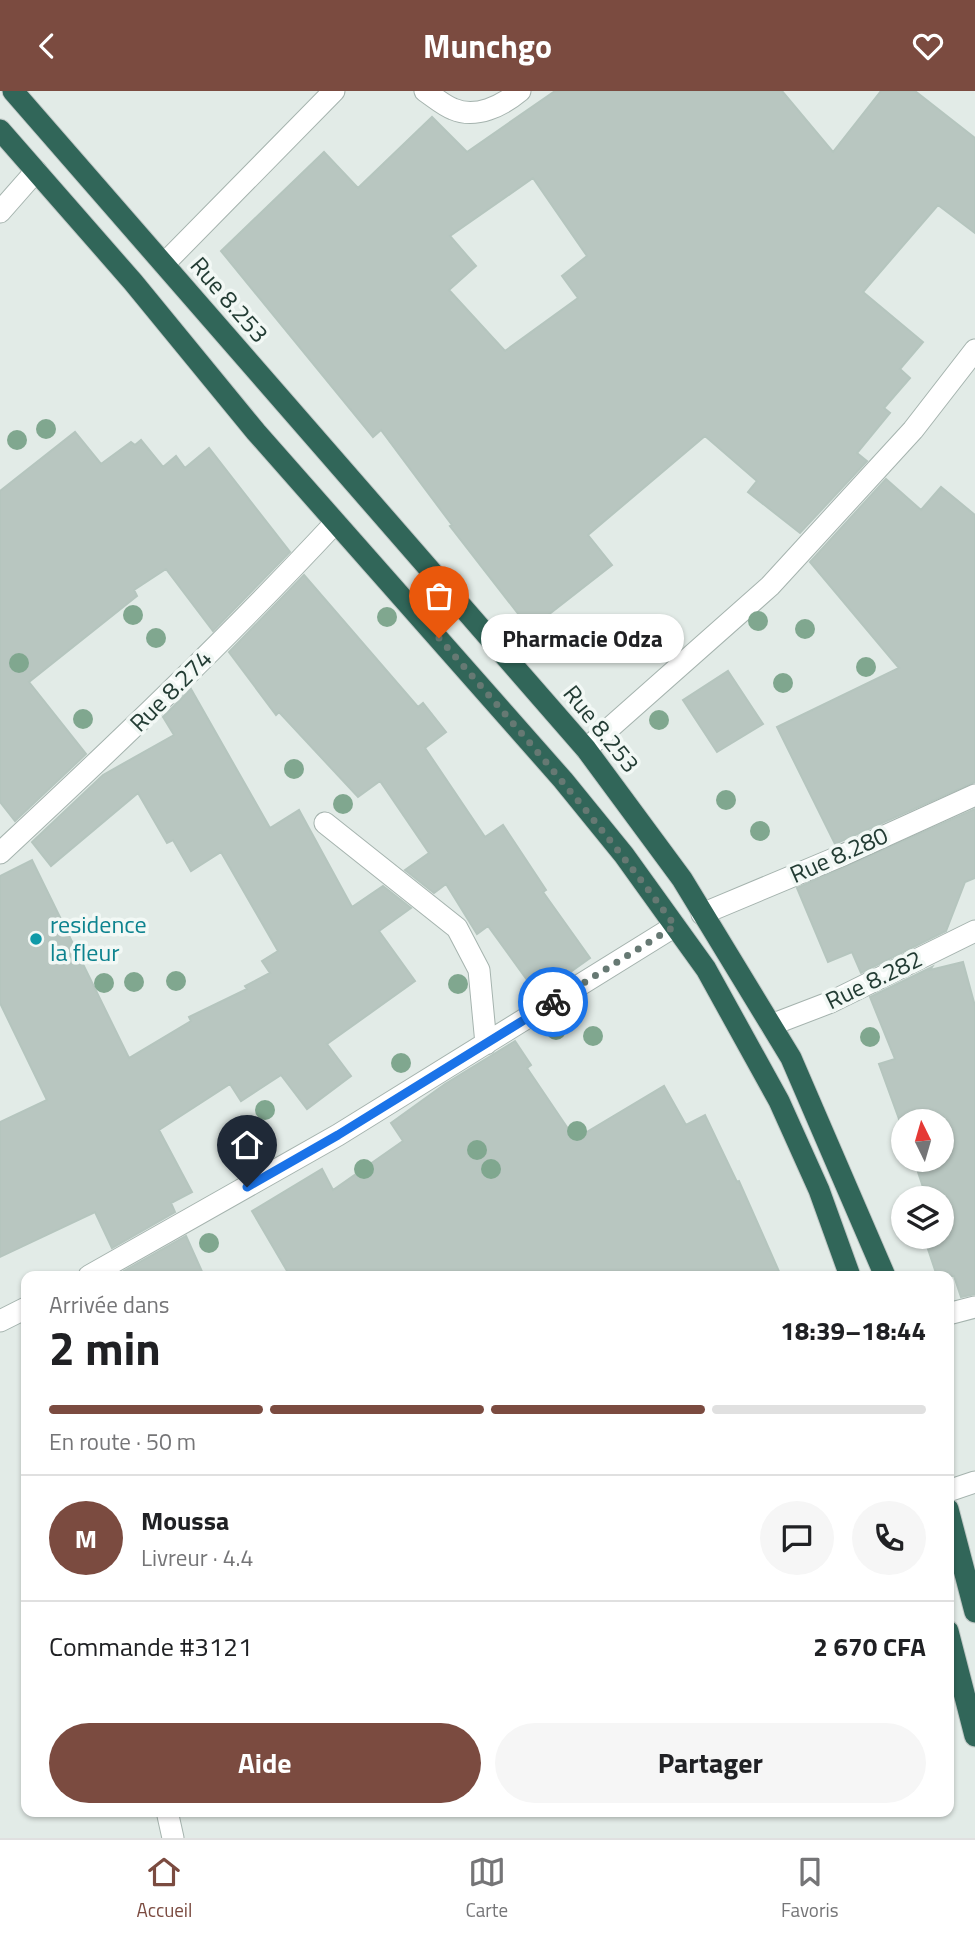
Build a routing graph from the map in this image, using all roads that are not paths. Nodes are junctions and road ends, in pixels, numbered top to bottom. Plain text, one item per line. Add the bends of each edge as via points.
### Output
1 (13, 91) edge
2 (334, 91) edge
3 (425, 91) edge
4 (520, 91) edge
5 (0, 130) edge
6 (36, 171) junction
7 (0, 212) edge
8 (164, 264) junction
9 (975, 350) edge
10 (335, 523) junction
11 (586, 749) junction
12 (975, 795) edge
13 (325, 823) dead end
14 (0, 853) edge
15 (702, 914) junction
16 (675, 926) junction
17 (975, 931) edge
18 (771, 1025) junction
19 (486, 1044) junction
20 (98, 1271) edge
21 (848, 1271) edge
22 (883, 1271) edge
23 (975, 1307) edge
24 (21, 1310) edge
25 (954, 1312) edge
26 (0, 1321) edge
27 (975, 1482) edge
28 (954, 1489) edge
29 (954, 1532) edge
30 (975, 1612) edge
31 (954, 1654) edge
32 (975, 1736) edge
33 (168, 1817) edge
34 (173, 1838) edge

1 - 8 highway, Rue 8.253
2 - 8 street
3 - 4 street via 454,110 478,113
5 - 6 highway
6 - 7 street
6 - 10 highway
8 - 11 highway, Rue 8.253
9 - 11 street via 913,430 770,586
10 - 14 street, Rue 8.274 via 125,736
10 - 16 highway via 563,780
11 - 15 highway, Rue 8.253 via 682,879
12 - 15 street, Rue 8.280
13 - 19 street via 457,928 479,970
15 - 18 highway, Rue 8.253
16 - 19 street
16 - 21 highway via 706,969 779,1101
17 - 18 street, Rue 8.282 via 831,1002
18 - 22 highway, Rue 8.253 via 791,1058
19 - 20 street via 338,1135
23 - 25 street
24 - 26 street
27 - 28 street
29 - 30 highway
31 - 32 highway
33 - 34 street

